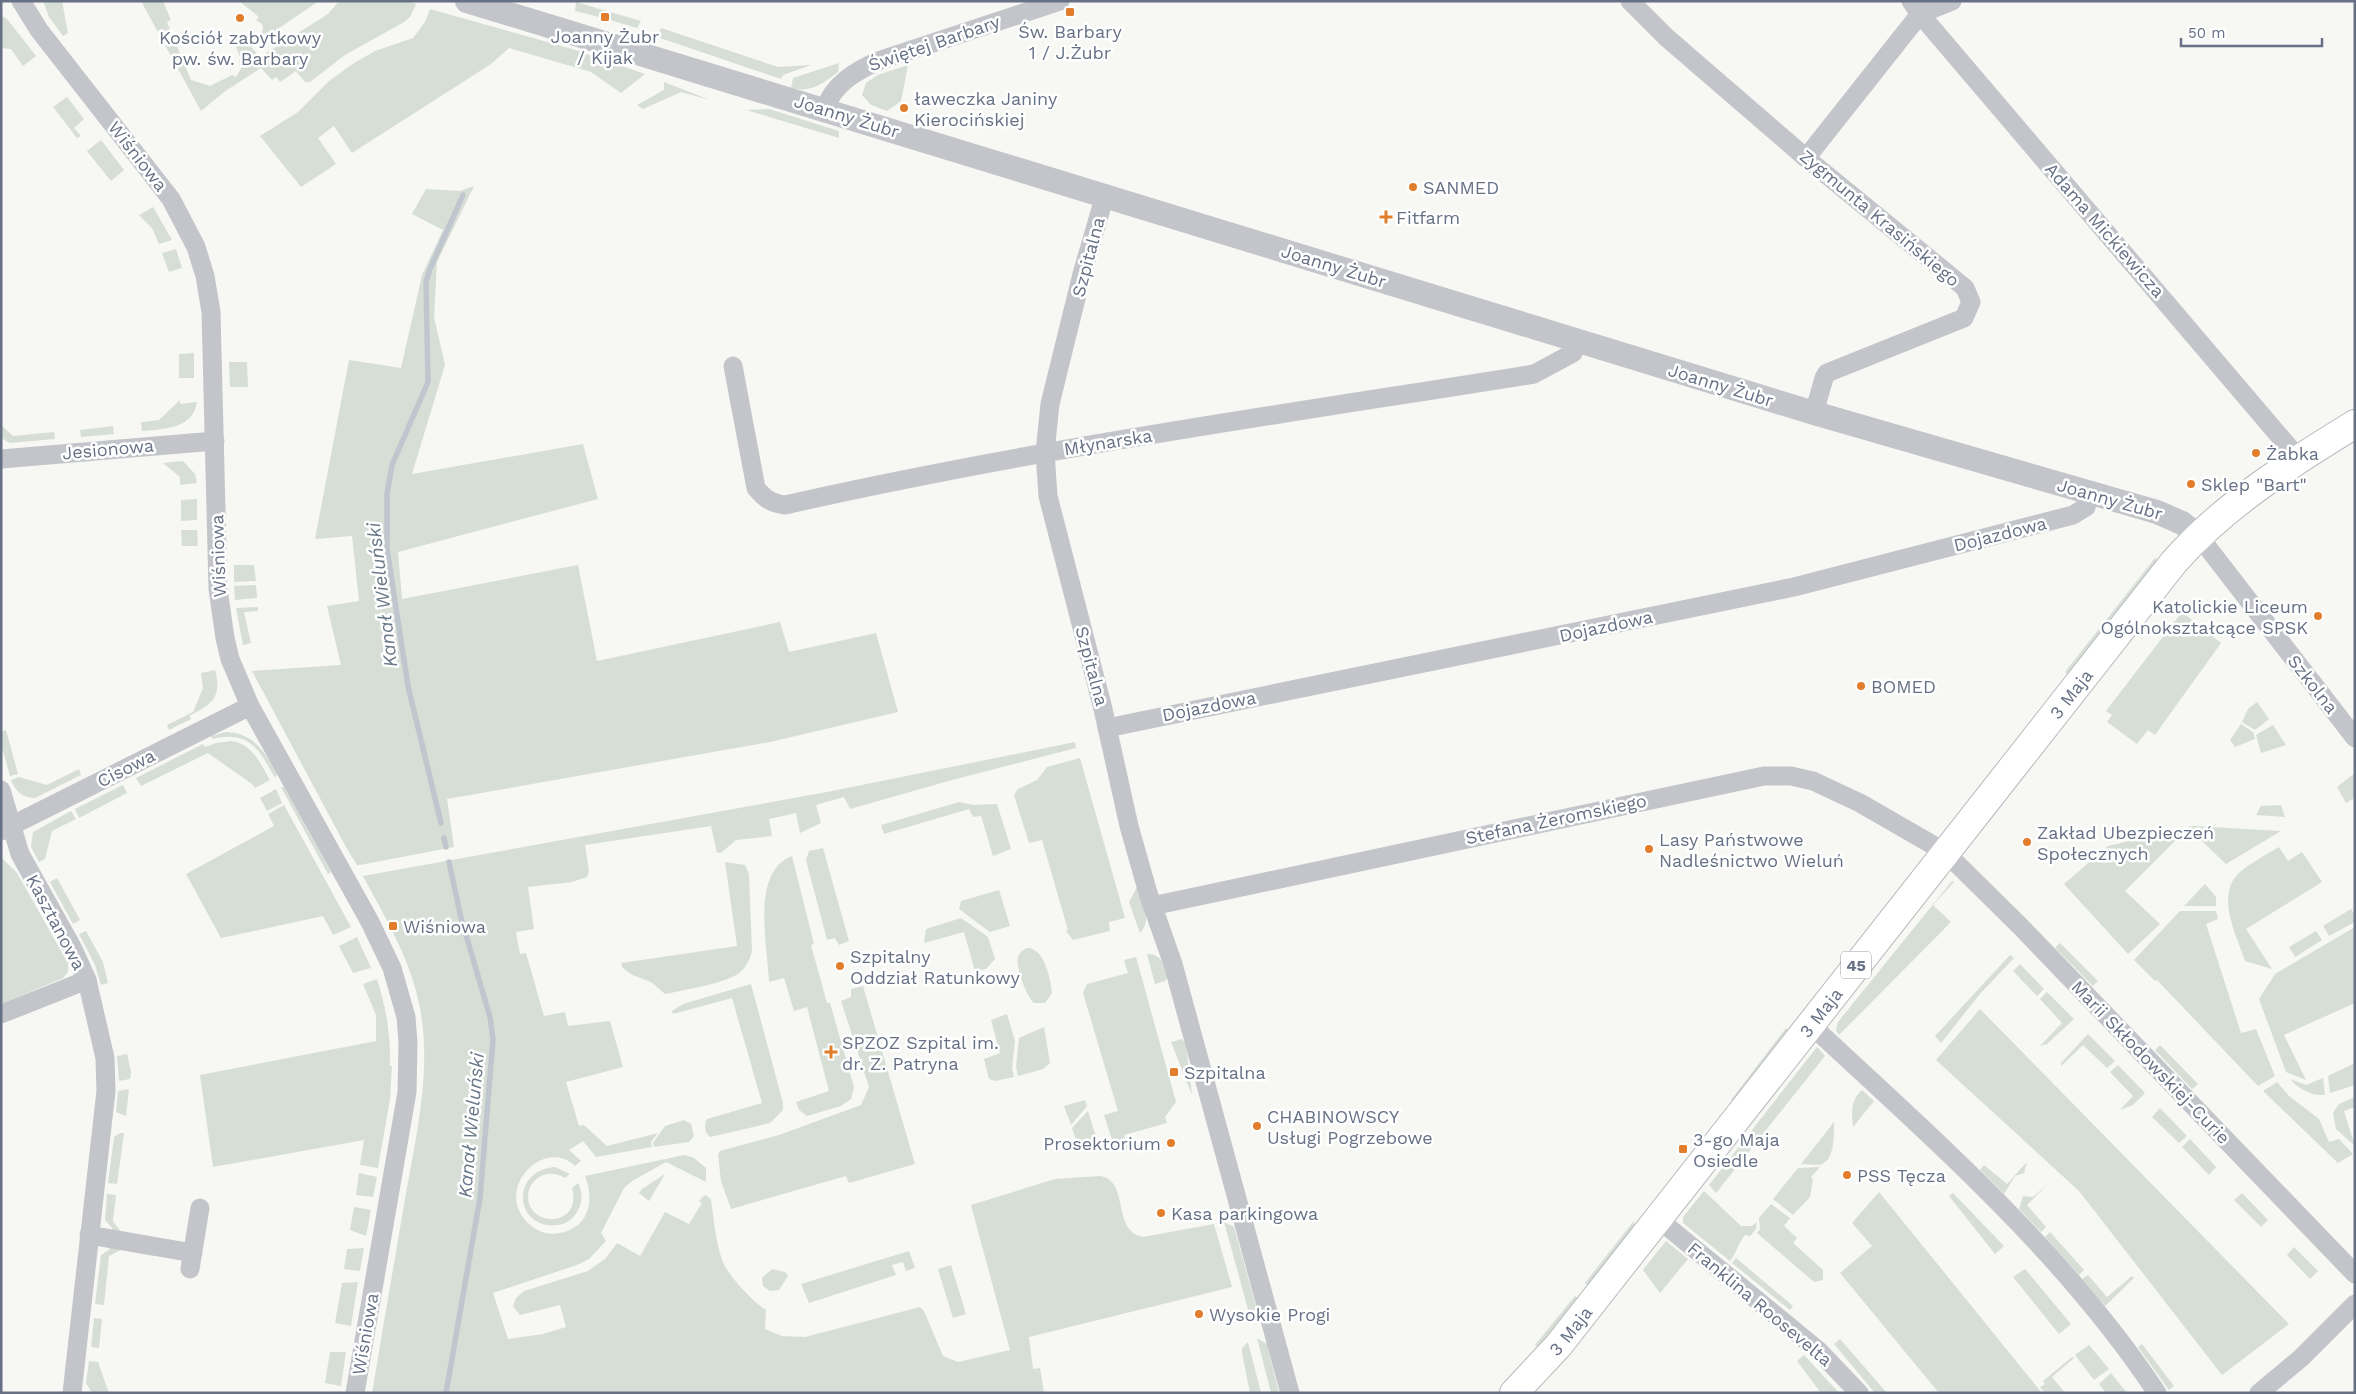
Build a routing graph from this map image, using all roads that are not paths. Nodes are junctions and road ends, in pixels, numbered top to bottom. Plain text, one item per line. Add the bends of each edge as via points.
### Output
1 (20, 1) edge
2 (467, 1) edge
3 (1060, 1) edge
4 (1630, 1) edge
5 (1952, 1) edge
6 (1916, 8) edge
7 (825, 109) junction
8 (1806, 158) junction
9 (1105, 195) junction
10 (1578, 341) junction
11 (733, 366) dead end
12 (1814, 413) junction
13 (2355, 424) edge
14 (215, 441) junction
15 (1046, 452) junction
16 (1, 459) edge
17 (2299, 459) junction
18 (2089, 494) junction
19 (2198, 535) junction
20 (250, 706) junction
21 (1107, 728) junction
22 (2355, 738) edge
23 (1, 790) edge
24 (6, 829) edge
25 (1945, 852) junction
26 (1152, 906) junction
27 (86, 980) junction
28 (1, 1014) edge
29 (1810, 1024) junction
30 (200, 1208) dead end
31 (1657, 1218) junction
32 (89, 1235) junction
33 (2355, 1274) edge
34 (2355, 1304) edge
35 (72, 1393) edge
36 (355, 1393) edge
37 (1290, 1393) edge
38 (1514, 1393) edge
39 (1859, 1393) edge
40 (2157, 1393) edge
41 (2259, 1393) edge

1 - 14 street, Wiśniowa via 38,30 153,175 185,222 204,276 211,312
2 - 7 street, Joanny Żubr
3 - 7 street, Świętej Barbary via 871,64 841,84 828,98
4 - 8 street, Zygmunta Krasińskiego
5 - 6 street
6 - 8 street
6 - 17 street, Adama Mickiewicza
7 - 9 street, Joanny Żubr
8 - 12 street, Zygmunta Krasińskiego via 1965,288 1971,302 1964,318 1827,373
9 - 10 street, Joanny Żubr
9 - 15 street, Szpitalna via 1058,370 1048,414
10 - 12 street, Joanny Żubr
10 - 15 street, Młynarska via 1573,353 1534,374
11 - 15 street, Młynarska via 756,488 764,499 773,503 785,505
12 - 18 street, Joanny Żubr
13 - 17 main road, 45
14 - 16 street, Jesionowa
14 - 20 street, Wiśniowa via 221,614 230,659
15 - 21 street, Szpitalna via 1051,513
17 - 19 main road, 45 via 2229,508
18 - 19 street, Joanny Żubr via 2174,518
18 - 21 street, Dojazdowa via 2086,507 2073,515 1794,587
19 - 22 street, Szkolna
19 - 25 main road, 3 Maja / 45
20 - 24 street, Cisowa
20 - 36 street, Wiśniowa via 382,944 406,1018 407,1092
21 - 26 street, Szpitalna via 1120,794
23 - 24 street, Kasztanowa
24 - 27 street, Kasztanowa via 73,949
25 - 26 street, Stefana Żeromskiego via 1820,784 1791,776 1764,776
25 - 29 main road, 3 Maja / 45
25 - 33 street, Marii Skłodowskiej-Curie
26 - 37 street, Szpitalna via 1173,964
27 - 28 street
27 - 32 street, Kasztanowa via 106,1074
29 - 31 main road, 3 Maja / 45
29 - 40 street via 2024,1228 2100,1316
30 - 32 street via 191,1261
31 - 38 main road, 3 Maja / 45 via 1558,1346
31 - 39 street, Franklina Roosevelta via 1819,1351
32 - 35 street, Kasztanowa
34 - 41 street via 2301,1358

